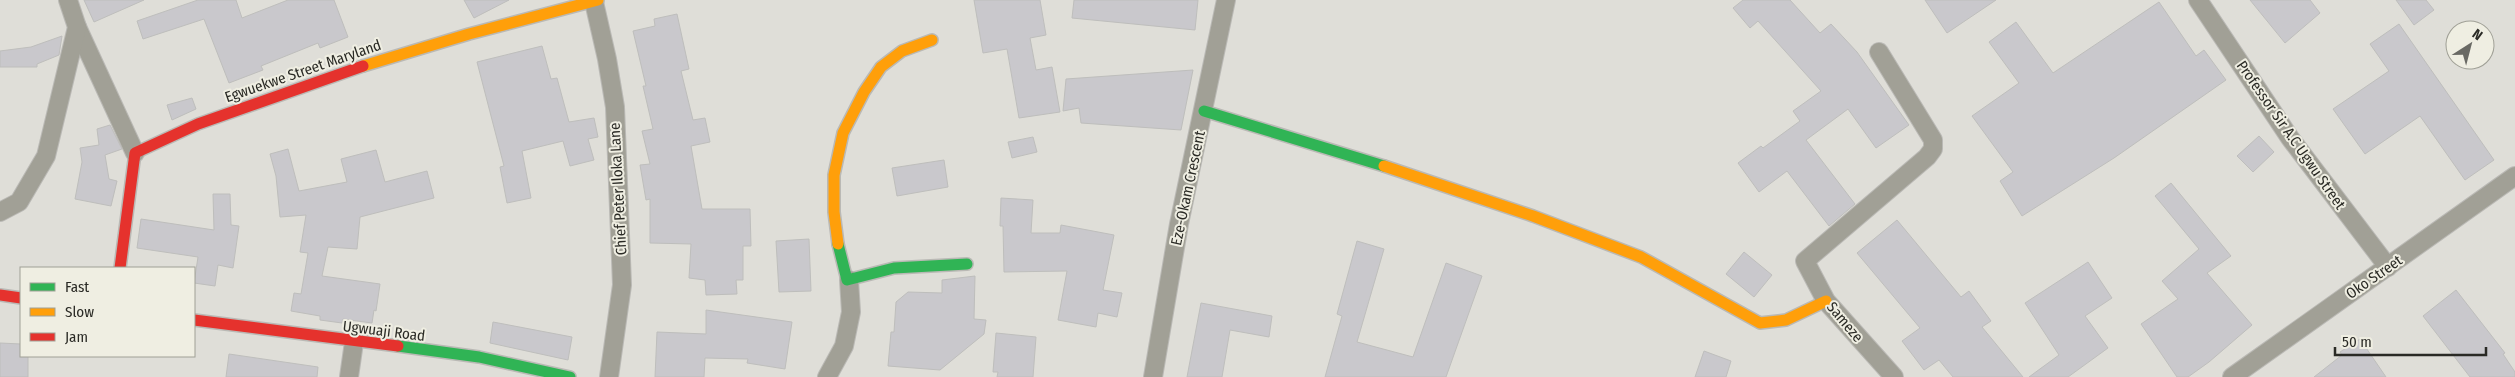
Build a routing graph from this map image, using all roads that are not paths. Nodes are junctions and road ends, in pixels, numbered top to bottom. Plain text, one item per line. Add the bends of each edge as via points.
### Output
1 (68, 0) edge
2 (1226, 0) edge
3 (2198, 0) edge
4 (596, 1) edge
5 (77, 27) junction
6 (932, 40) dead end
7 (1879, 52) dead end
8 (1204, 111) junction
9 (135, 153) junction
10 (2515, 176) edge
11 (0, 212) edge
12 (967, 264) dead end
13 (120, 267) edge
14 (2388, 267) junction
15 (849, 280) junction
16 (0, 295) edge
17 (20, 298) edge
18 (1826, 301) junction
19 (195, 320) edge
20 (354, 342) junction
21 (350, 377) edge
22 (570, 377) edge
23 (609, 377) edge
24 (827, 377) edge
25 (1153, 377) edge
26 (1894, 377) edge
27 (2232, 377) edge

1 - 5 street
2 - 8 street, Eze-Okam Crescent
3 - 14 street, Professor Sir A.C Ugwu Street via 2290,138
4 - 9 street, Egwuekwe Street Maryland via 469,34 324,78 198,124
4 - 23 street, Chief Peter Iloka Lane via 614,107 622,285
5 - 9 street
5 - 11 street via 46,156 19,202
6 - 15 street via 902,51 885,63 862,94 839,142 835,210 841,264
7 - 18 street, Sameze via 1933,140 1933,149 1805,261
8 - 18 street via 1481,196 1642,258 1701,287 1760,323 1788,320
8 - 25 street, Eze-Okam Crescent via 1179,224
9 - 13 street
10 - 14 street, Oko Street
12 - 15 street via 894,268
14 - 27 street, Oko Street
15 - 24 street via 851,312 844,346
16 - 17 street
18 - 26 street, Sameze
19 - 20 street, Ugwuaji Road
20 - 21 street
20 - 22 street, Ugwuaji Road via 479,357

